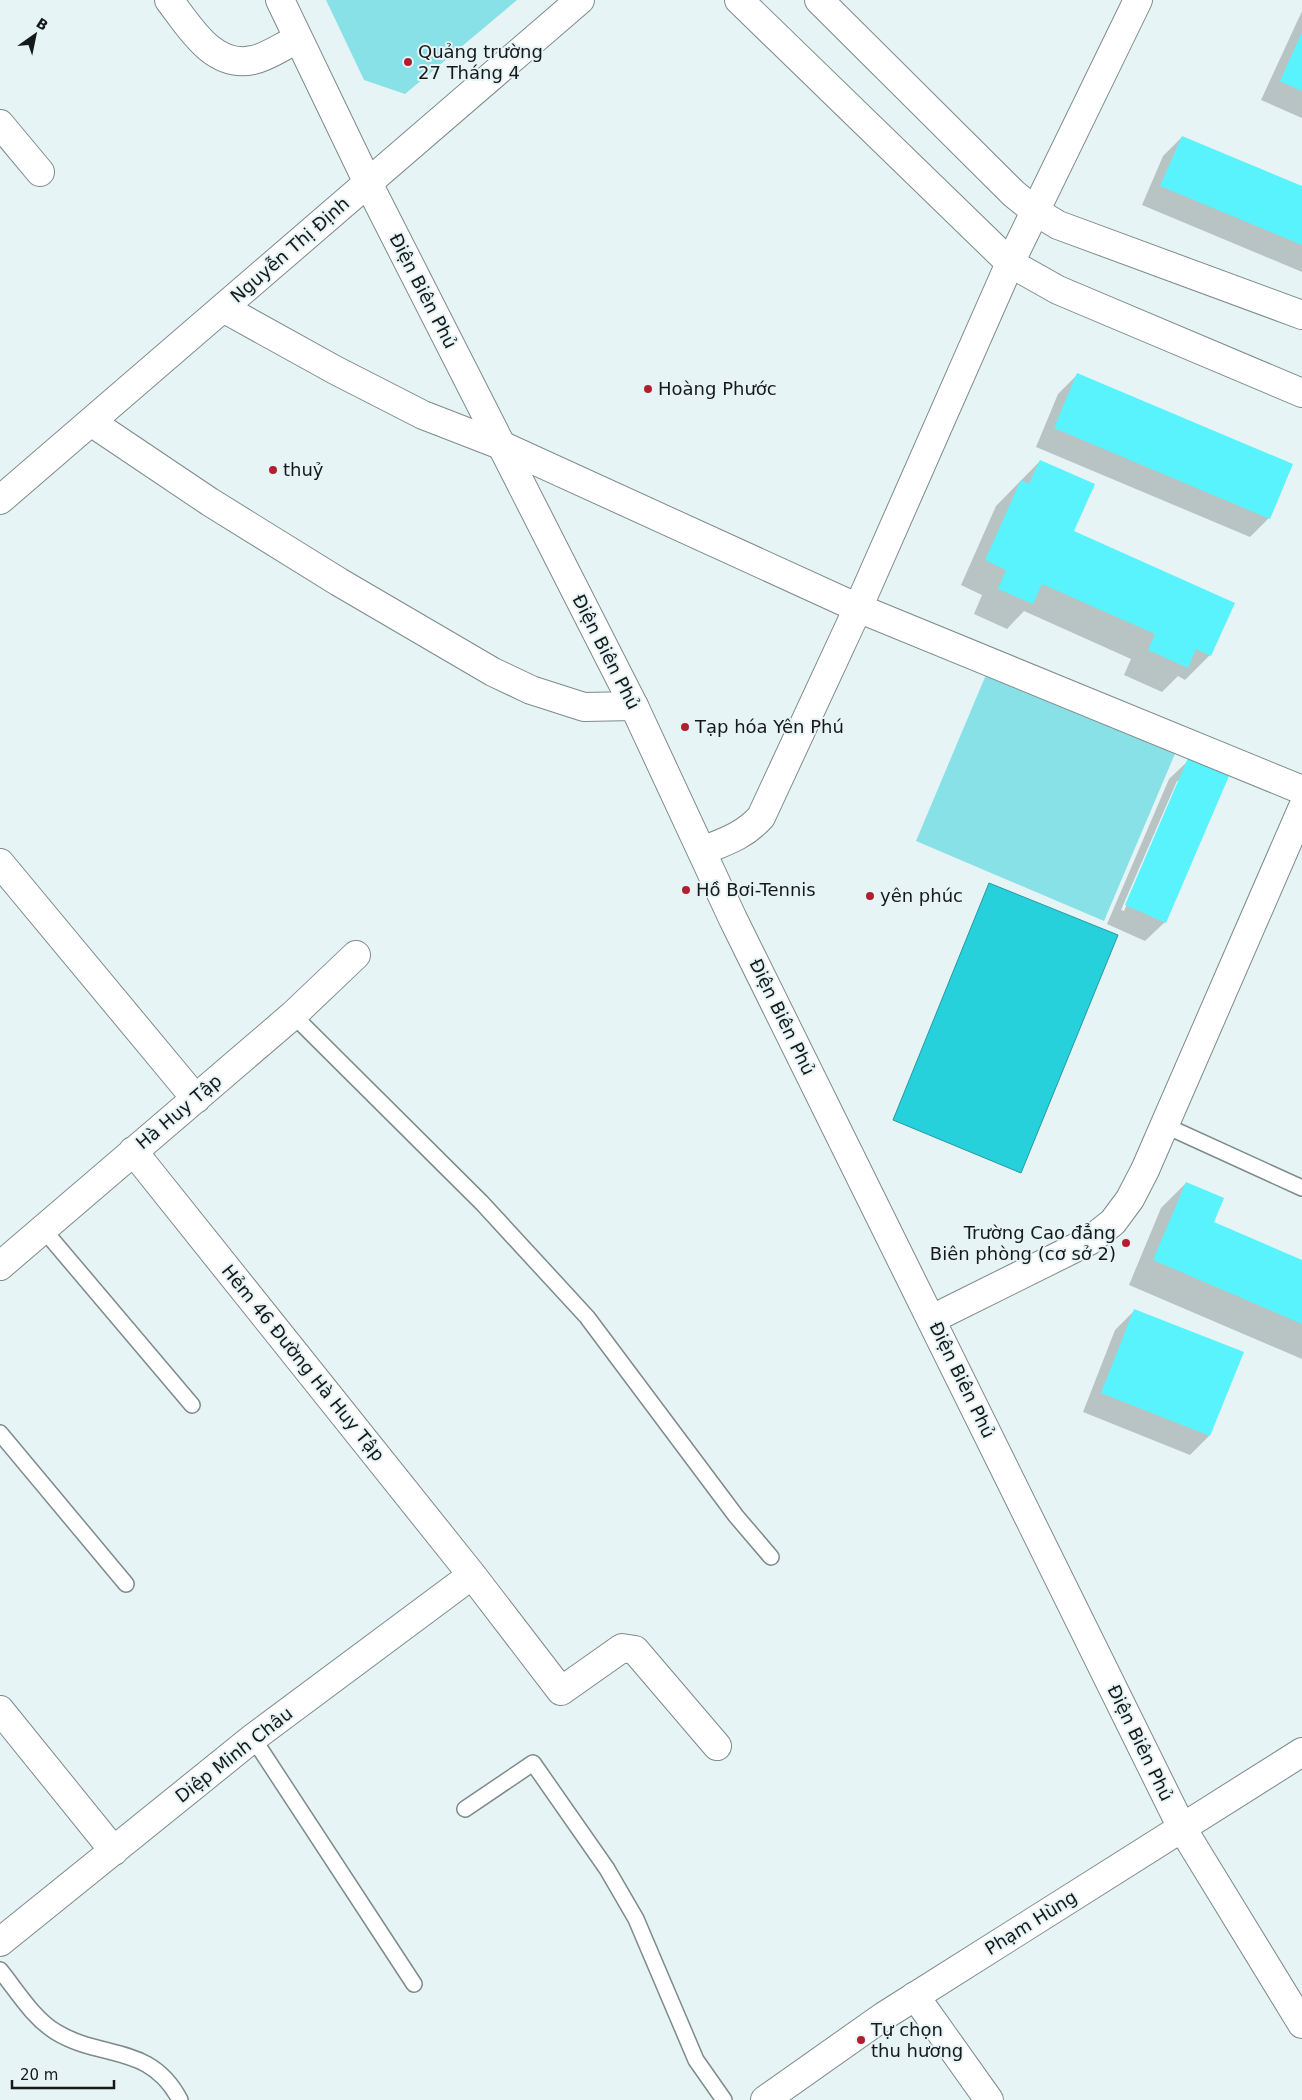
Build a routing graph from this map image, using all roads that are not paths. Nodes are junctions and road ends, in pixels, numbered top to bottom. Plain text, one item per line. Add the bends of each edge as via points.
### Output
1 (170, 0) edge
2 (280, 0) edge
3 (580, 0) edge
4 (739, 0) edge
5 (819, 0) edge
6 (1138, 0) edge
7 (298, 39) junction
8 (0, 124) edge
9 (40, 172) dead end
10 (368, 183) junction
11 (1035, 211) junction
12 (1010, 263) junction
13 (223, 308) junction
14 (1302, 315) edge
15 (1302, 393) edge
16 (91, 422) junction
17 (502, 446) junction
18 (0, 500) edge
19 (858, 608) junction
20 (634, 706) junction
21 (1302, 790) edge
22 (1302, 809) edge
23 (702, 851) junction
24 (0, 863) edge
25 (356, 955) dead end
26 (293, 1015) junction
27 (196, 1100) junction
28 (1164, 1125) junction
29 (134, 1151) junction
30 (1302, 1188) edge
31 (43, 1229) junction
32 (0, 1266) edge
33 (932, 1319) junction
34 (192, 1405) dead end
35 (0, 1433) edge
36 (771, 1557) dead end
37 (472, 1575) junction
38 (126, 1584) dead end
39 (0, 1710) edge
40 (253, 1738) junction
41 (717, 1746) dead end
42 (1302, 1752) edge
43 (465, 1809) dead end
44 (1182, 1828) junction
45 (114, 1851) junction
46 (0, 1942) edge
47 (0, 1970) edge
48 (414, 1984) dead end
49 (915, 1996) junction
50 (1302, 2024) edge
51 (180, 2100) edge
52 (724, 2100) edge
53 (764, 2100) edge
54 (988, 2100) edge

1 - 7 street via 208,48 230,59 252,60
2 - 7 street, Điện Biên Phủ
3 - 10 street, Nguyễn Thị Định
4 - 12 street
5 - 11 street via 1014,194
6 - 11 street
7 - 10 street, Điện Biên Phủ
8 - 9 street
10 - 13 street, Nguyễn Thị Định
10 - 17 street, Điện Biên Phủ
11 - 12 street
11 - 14 street via 1058,225
12 - 15 street via 1058,290
12 - 19 street
13 - 16 street, Nguyễn Thị Định
13 - 17 street via 423,415
16 - 18 street, Nguyễn Thị Định
16 - 20 street via 210,502 493,672 531,690 584,707
17 - 19 street
17 - 20 street, Điện Biên Phủ
19 - 21 street
19 - 23 street via 760,817 750,829 735,838
20 - 23 street, Điện Biên Phủ
22 - 28 street
23 - 33 street, Điện Biên Phủ
24 - 27 street
25 - 26 street, Hà Huy Tập
26 - 27 street, Hà Huy Tập
26 - 36 lane via 488,1210 587,1317 736,1516
27 - 29 street, Hà Huy Tập
28 - 30 lane
28 - 33 street via 1146,1170 1113,1222 1089,1241
29 - 31 street, Hà Huy Tập
29 - 37 street, Hẻm 46 Đường Hà Huy Tập
31 - 32 street, Hà Huy Tập
31 - 34 lane
33 - 44 street, Điện Biên Phủ
35 - 38 lane
37 - 40 street, Diệp Minh Châu
37 - 41 street, Hẻm 46 Đường Hà Huy Tập via 561,1691 622,1648 635,1650
39 - 45 street
40 - 45 street, Diệp Minh Châu
40 - 48 lane
42 - 44 street, Phạm Hùng
43 - 52 lane via 533,1763 607,1869 636,1919 696,2060
44 - 49 street, Phạm Hùng
44 - 50 street, Điện Biên Phủ
45 - 46 street, Diệp Minh Châu
47 - 51 lane via 42,2023 59,2034 133,2057 154,2067 172,2084
49 - 53 street, Phạm Hùng
49 - 54 street

